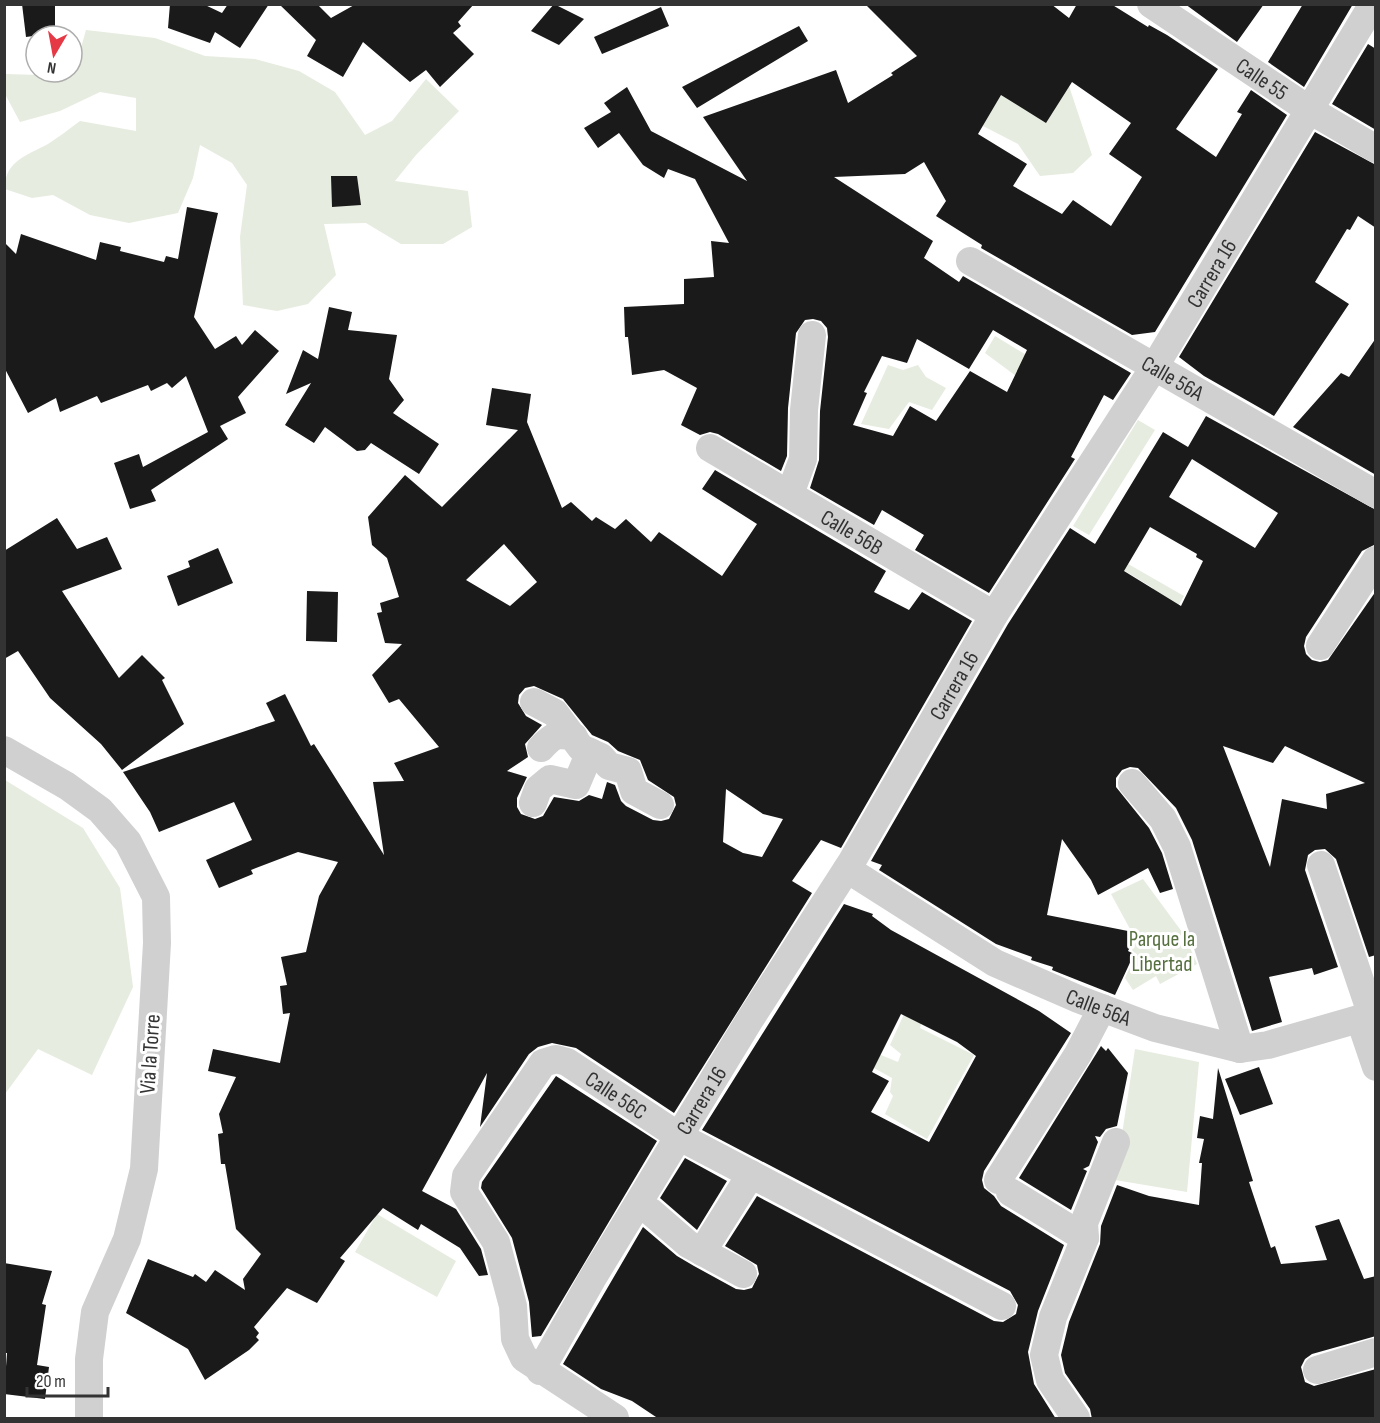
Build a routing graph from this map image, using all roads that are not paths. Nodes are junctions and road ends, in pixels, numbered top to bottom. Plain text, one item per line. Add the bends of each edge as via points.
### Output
1 (1151, 4) edge
2 (1370, 9) edge
3 (1308, 109) junction
4 (1376, 149) edge
5 (970, 261) dead end
6 (812, 335) dead end
7 (1155, 366) junction
8 (710, 448) dead end
9 (790, 494) junction
10 (1376, 494) edge
11 (1376, 560) edge
12 (994, 615) junction
13 (1320, 646) dead end
14 (534, 702) dead end
15 (582, 744) junction
16 (541, 748) dead end
17 (4, 750) edge
18 (1132, 783) dead end
19 (533, 802) dead end
20 (660, 805) dead end
21 (1321, 865) dead end
22 (847, 869) junction
23 (1102, 1008) junction
24 (1369, 1017) edge
25 (1240, 1049) junction
26 (1376, 1067) edge
27 (680, 1137) junction
28 (1116, 1142) dead end
29 (751, 1174) junction
30 (638, 1205) junction
31 (1085, 1238) junction
32 (702, 1252) junction
33 (743, 1274) dead end
34 (1002, 1306) dead end
35 (1376, 1352) edge
36 (1317, 1370) dead end
37 (540, 1371) junction
38 (89, 1419) edge
39 (615, 1419) edge
40 (1076, 1419) edge

1 - 3 street, Calle 55
2 - 3 street, Carrera 16
3 - 4 street, Calle 55
3 - 7 street, Carrera 16
5 - 7 street, Calle 56A
6 - 9 street via 803,459
7 - 10 street, Calle 56A
7 - 12 street, Carrera 16
8 - 9 street, Calle 56B
9 - 12 street, Calle 56B
11 - 13 street
12 - 22 street, Carrera 16
14 - 15 street via 555,713
15 - 16 street via 559,733
15 - 19 street via 576,785 550,779 538,789
15 - 20 street via 609,766 628,771 634,791
17 - 38 street, Via la Torre via 100,810 128,842 156,897 157,943 144,1169 127,1239 95,1311 89,1359
18 - 25 street via 1163,819 1177,847
21 - 24 street
22 - 23 street, Calle 56A via 995,963
22 - 27 street, Carrera 16
23 - 25 street, Calle 56A via 1151,1027
23 - 31 street via 1004,1186
24 - 25 street, Calle 56A via 1269,1045
24 - 26 street
27 - 29 street, Calle 56C
27 - 30 street, Carrera 16
27 - 37 street, Calle 56C via 567,1062 556,1059 543,1063 466,1176 464,1192 496,1242 513,1306 518,1349
28 - 31 street via 1084,1223
29 - 32 street
29 - 34 street, Calle 56C
30 - 32 street
30 - 37 street, Carrera 16
31 - 40 street via 1053,1317 1044,1355 1050,1380
32 - 33 street
35 - 36 street
37 - 39 street, Calle 56C

